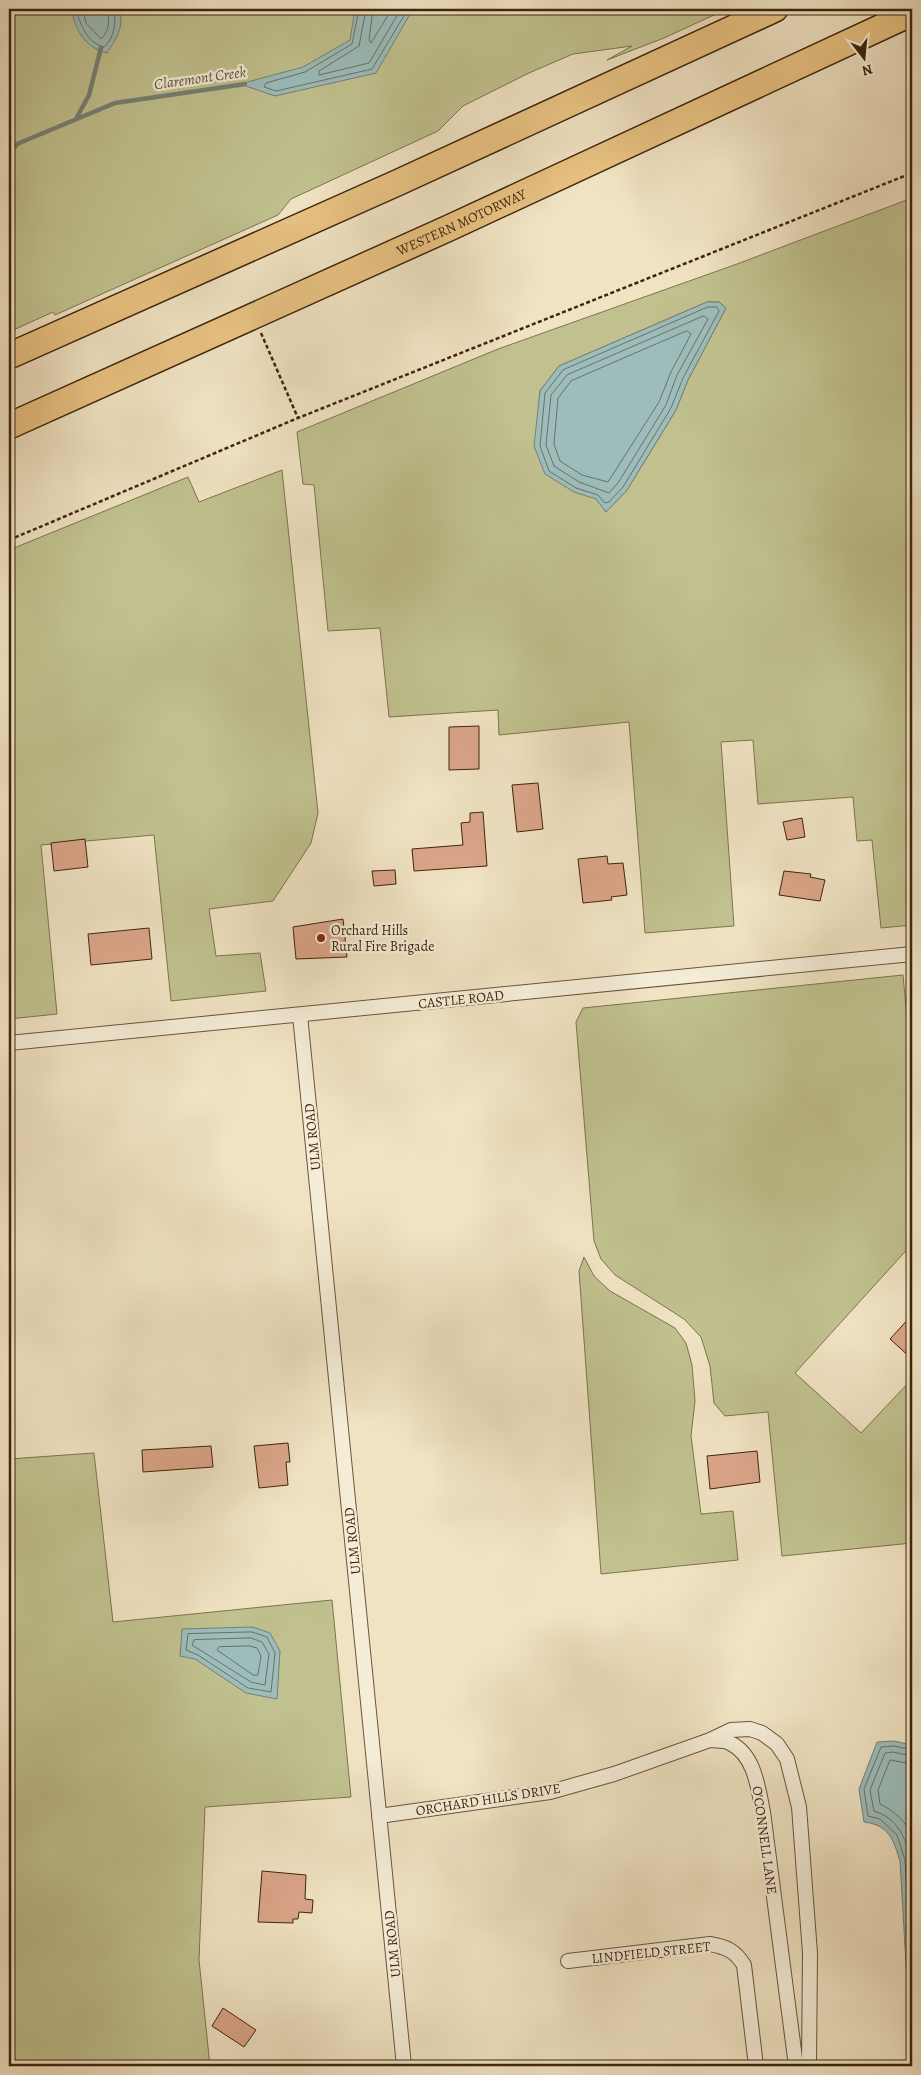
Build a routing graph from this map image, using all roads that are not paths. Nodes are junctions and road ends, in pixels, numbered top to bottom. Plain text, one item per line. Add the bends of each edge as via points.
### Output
1 (775, 9) edge
2 (912, 13) edge
3 (9, 356) edge
4 (9, 426) edge
5 (912, 954) edge
6 (300, 1015) junction
7 (9, 1043) edge
8 (710, 1740) junction
9 (379, 1816) junction
10 (568, 1961) dead end
11 (404, 2066) edge
12 (756, 2066) edge
13 (796, 2066) edge
14 (809, 2066) edge

1 - 3 highway via 397,184
2 - 4 highway, WESTERN MOTORWAY via 449,228
5 - 6 street, CASTLE ROAD
6 - 7 street, CASTLE ROAD
6 - 9 street, ULM ROAD
8 - 9 street, ORCHARD HILLS DRIVE via 614,1774 550,1792
8 - 13 street, O'CONNELL LANE via 729,1742 749,1760 756,1778
8 - 14 street via 731,1730 750,1729 777,1744 787,1759 799,1807 809,1944
9 - 11 street, ULM ROAD
10 - 12 street, LINDFIELD STREET via 710,1944 736,1953 744,1965

